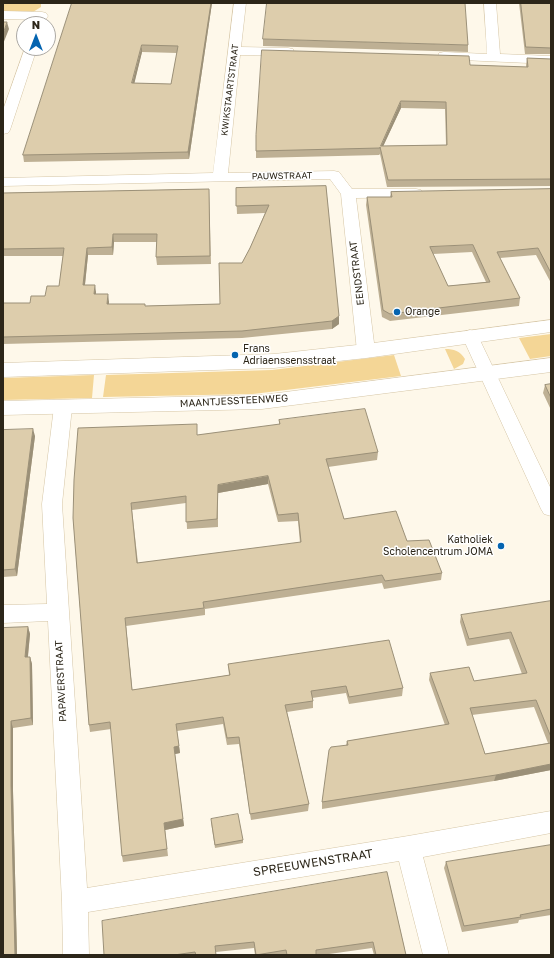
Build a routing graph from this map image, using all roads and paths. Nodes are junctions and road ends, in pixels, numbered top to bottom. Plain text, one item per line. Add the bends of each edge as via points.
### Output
1 (46, 3) edge
2 (240, 3) edge
3 (490, 3) edge
4 (3, 15) edge
5 (42, 16) edge
6 (16, 17) edge
7 (235, 51) junction
8 (298, 53) edge
9 (28, 56) edge
10 (431, 56) edge
11 (494, 58) junction
12 (551, 60) edge
13 (3, 130) edge
14 (220, 176) junction
15 (3, 182) edge
16 (426, 193) edge
17 (348, 194) junction
18 (551, 326) edge
19 (470, 336) junction
20 (366, 351) junction
21 (551, 365) edge
22 (3, 370) edge
23 (488, 374) junction
24 (63, 407) junction
25 (3, 408) edge
26 (551, 509) edge
27 (57, 612) junction
28 (3, 614) edge
29 (551, 822) edge
30 (408, 848) junction
31 (75, 902) junction
32 (76, 955) edge
33 (436, 955) edge

1 - 5 street
2 - 7 street, KWIKSTAARTSTRAAT
3 - 11 street
4 - 6 street
7 - 8 street
7 - 14 street, KWIKSTAARTSTRAAT
9 - 13 street
10 - 11 street
11 - 12 street
14 - 15 street, PAUWSTRAAT
14 - 17 street, PAUWSTRAAT via 334,175
16 - 17 street
17 - 20 street, EENDSTRAAT
18 - 19 street
19 - 20 street
19 - 23 street
20 - 22 street via 274,361
21 - 23 street, MAANTJESSTEENWEG
23 - 24 street, MAANTJESSTEENWEG via 262,402
23 - 26 street
24 - 25 street, MAANTJESSTEENWEG
24 - 27 street, PAPAVERSTRAAT via 52,504
27 - 28 street
27 - 31 street, PAPAVERSTRAAT
29 - 30 street, SPREEUWENSTRAAT
30 - 31 street, SPREEUWENSTRAAT
30 - 33 street
31 - 32 street, PAPAVERSTRAAT

